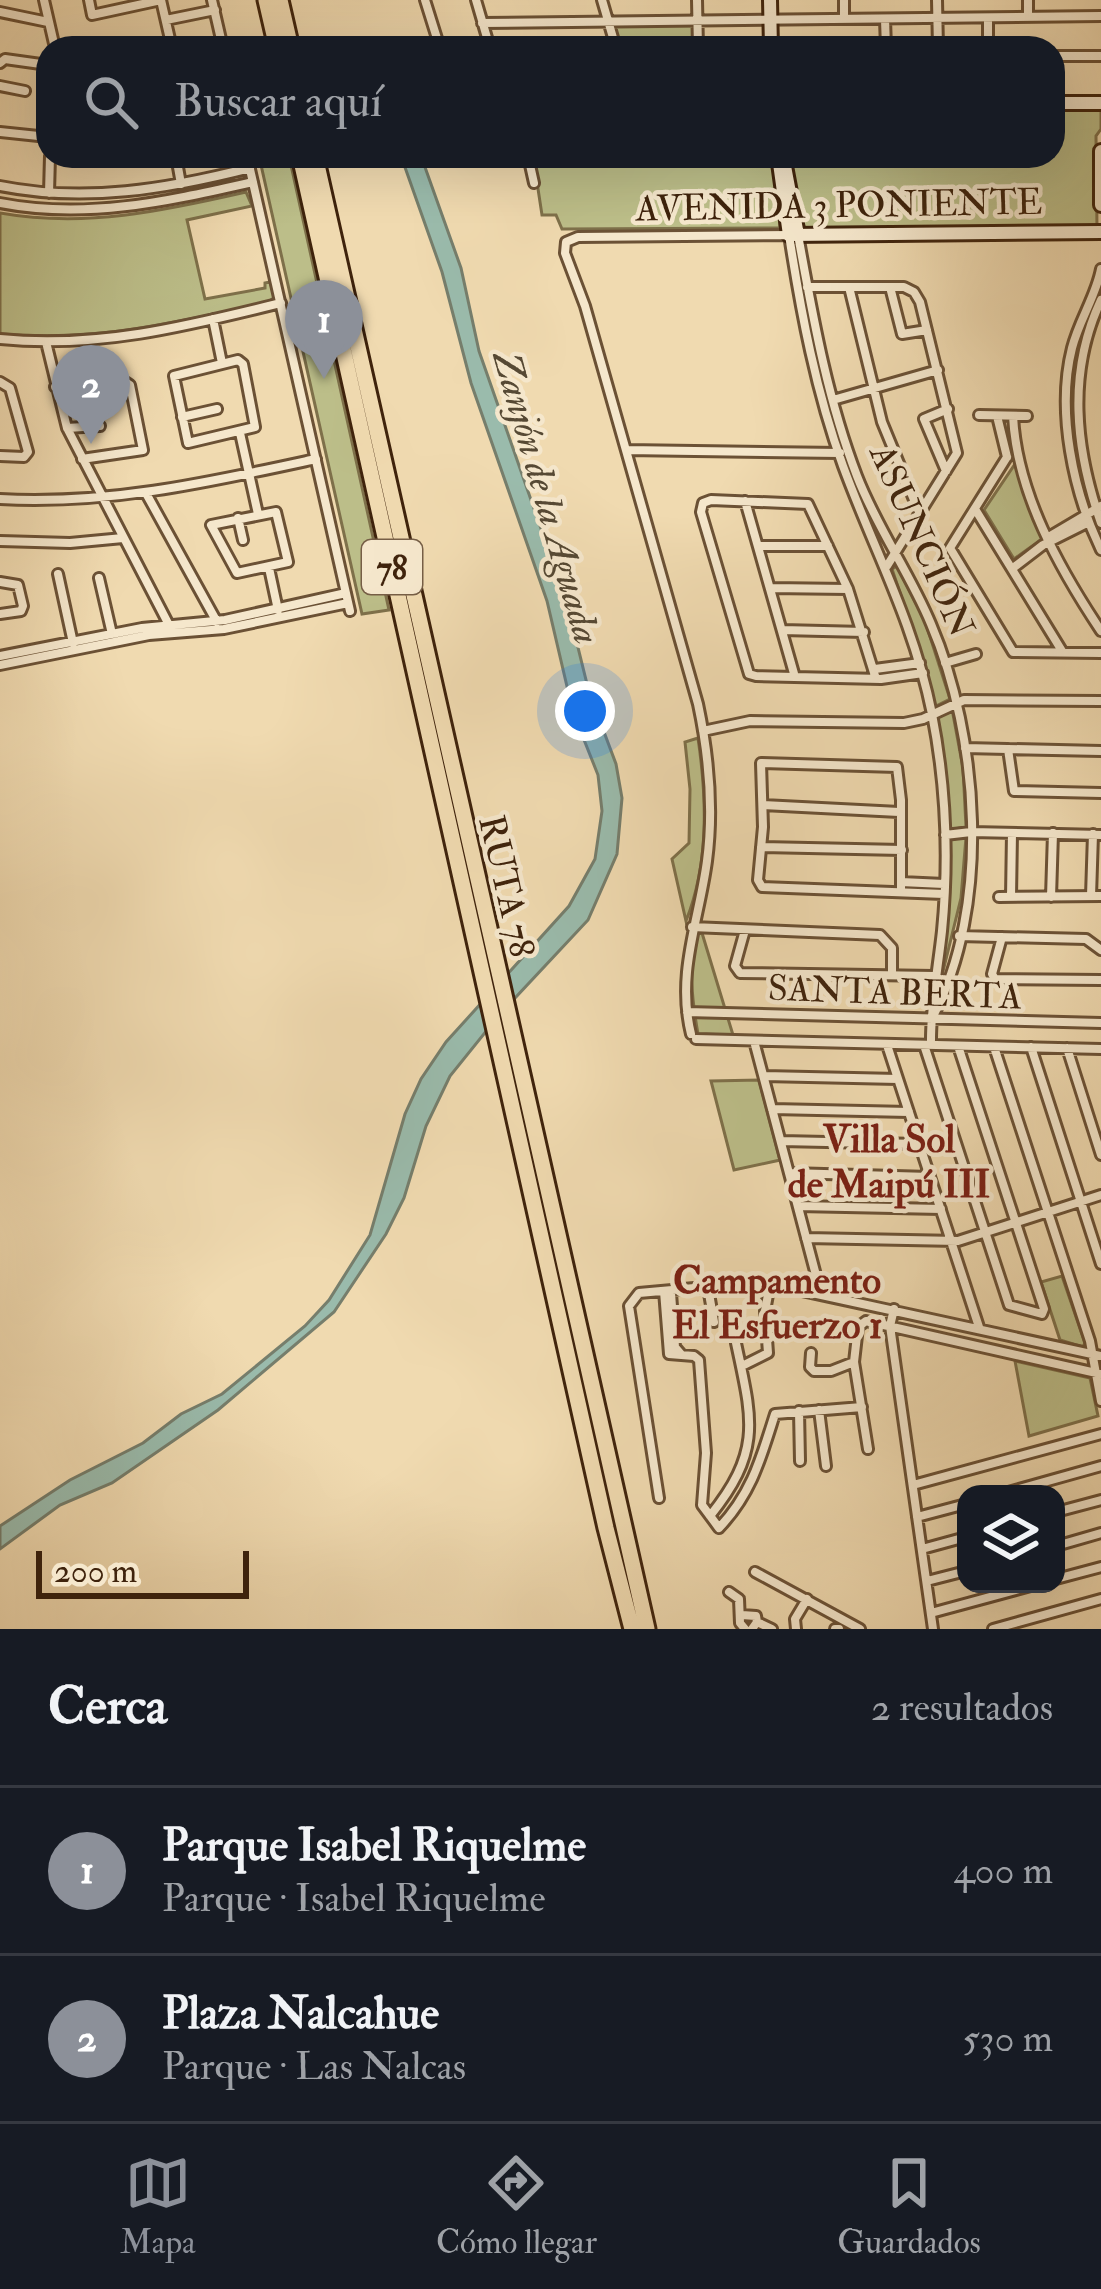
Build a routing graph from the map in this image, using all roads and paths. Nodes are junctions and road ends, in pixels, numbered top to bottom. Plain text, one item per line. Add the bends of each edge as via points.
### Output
1 (44, 0) edge
2 (89, 0) edge
3 (161, 0) edge
4 (266, 0) edge
5 (280, 0) edge
6 (425, 0) edge
7 (476, 0) edge
8 (602, 0) edge
9 (697, 0) edge
10 (770, 0) edge
11 (844, 0) edge
12 (937, 0) edge
13 (1028, 0) edge
14 (213, 5) edge
15 (0, 12) edge
16 (1101, 16) edge
17 (1028, 17) junction
18 (937, 18) junction
19 (988, 18) junction
20 (844, 19) junction
21 (885, 19) junction
22 (166, 20) junction
23 (770, 20) junction
24 (697, 21) junction
25 (48, 22) junction
26 (608, 22) junction
27 (482, 23) junction
28 (52, 36) edge
29 (169, 36) edge
30 (220, 36) edge
31 (274, 36) edge
32 (288, 36) edge
33 (436, 36) edge
34 (486, 36) edge
35 (612, 36) edge
36 (698, 36) edge
37 (771, 36) edge
38 (886, 36) edge
39 (938, 36) edge
40 (988, 36) edge
41 (1065, 56) edge
42 (1101, 56) edge
43 (2, 61) edge
44 (36, 64) edge
45 (0, 86) edge
46 (25, 92) dead end
47 (1065, 103) edge
48 (1101, 103) edge
49 (0, 132) edge
50 (36, 136) edge
51 (1101, 151) edge
52 (50, 168) edge
53 (179, 168) edge
54 (250, 168) joint
55 (303, 168) edge
56 (318, 168) edge
57 (531, 168) edge
58 (782, 168) edge
59 (253, 182) junction
60 (534, 183) dead end
61 (182, 184) junction
62 (3, 187) edge
63 (49, 193) junction
64 (92, 194) junction
65 (1, 203) edge
66 (1101, 205) edge
67 (92, 211) junction
68 (1101, 232) edge
69 (794, 235) junction
70 (1101, 268) edge
71 (807, 287) junction
72 (849, 287) junction
73 (890, 287) junction
74 (1101, 299) edge
75 (281, 304) junction
76 (213, 319) junction
77 (927, 330) junction
78 (1, 339) edge
79 (46, 342) junction
80 (0, 352) edge
81 (222, 363) junction
82 (938, 370) junction
83 (4, 383) edge
84 (55, 387) junction
85 (873, 389) junction
86 (833, 400) junction
87 (218, 409) dead end
88 (948, 409) junction
89 (980, 415) dead end
90 (997, 416) junction
91 (1013, 416) junction
92 (1027, 416) dead end
93 (182, 417) junction
94 (100, 426) dead end
95 (67, 428) junction
96 (239, 433) junction
97 (626, 450) junction
98 (844, 452) junction
99 (0, 456) edge
100 (1013, 456) junction
101 (316, 459) junction
102 (82, 460) junction
103 (946, 471) junction
104 (249, 474) junction
105 (147, 494) junction
106 (0, 499) edge
107 (101, 499) junction
108 (745, 501) junction
109 (975, 509) junction
110 (920, 512) junction
111 (258, 514) junction
112 (1096, 515) edge
113 (238, 518) junction
114 (123, 538) junction
115 (243, 540) dead end
116 (0, 541) edge
117 (1047, 542) junction
118 (758, 545) junction
119 (829, 546) junction
120 (1101, 550) edge
121 (896, 554) junction
122 (887, 566) junction
123 (269, 568) junction
124 (1013, 568) junction
125 (58, 574) dead end
126 (99, 578) dead end
127 (0, 582) edge
128 (770, 588) junction
129 (848, 589) junction
130 (279, 613) junction
131 (0, 614) edge
132 (217, 622) junction
133 (169, 629) junction
134 (782, 631) junction
135 (1101, 631) edge
136 (864, 632) junction
137 (112, 634) junction
138 (73, 643) junction
139 (1063, 652) junction
140 (976, 653) dead end
141 (1101, 653) edge
142 (0, 660) edge
143 (946, 663) junction
144 (922, 668) junction
145 (876, 674) junction
146 (795, 677) junction
147 (1101, 701) edge
148 (956, 702) junction
149 (932, 715) junction
150 (704, 730) junction
151 (965, 748) junction
152 (1008, 749) junction
153 (1101, 752) edge
154 (1101, 793) edge
155 (763, 805) junction
156 (898, 812) junction
157 (971, 832) junction
158 (1012, 832) junction
159 (1053, 833) junction
160 (1097, 834) edge
161 (945, 835) junction
162 (761, 847) junction
163 (902, 850) junction
164 (901, 887) junction
165 (944, 888) junction
166 (1096, 896) edge
167 (999, 897) dead end
168 (1011, 897) junction
169 (1052, 897) junction
170 (692, 926) junction
171 (745, 930) junction
172 (959, 936) junction
173 (1002, 937) junction
174 (1101, 950) edge
175 (491, 973) junction
176 (892, 975) junction
177 (934, 976) junction
178 (1101, 980) edge
179 (687, 1012) junction
180 (931, 1019) junction
181 (1101, 1023) edge
182 (502, 1026) junction
183 (754, 1041) junction
184 (927, 1042) junction
185 (886, 1044) junction
186 (958, 1046) junction
187 (994, 1047) junction
188 (1030, 1047) junction
189 (1066, 1048) junction
190 (1101, 1049) edge
191 (764, 1076) junction
192 (898, 1079) junction
193 (772, 1109) junction
194 (909, 1112) junction
195 (781, 1141) junction
196 (919, 1144) junction
197 (1101, 1155) edge
198 (789, 1173) junction
199 (930, 1177) junction
200 (1101, 1195) edge
201 (1081, 1202) junction
202 (798, 1205) junction
203 (940, 1209) junction
204 (1048, 1212) junction
205 (1015, 1223) junction
206 (985, 1233) junction
207 (806, 1238) junction
208 (952, 1242) junction
209 (1101, 1264) edge
210 (765, 1283) junction
211 (708, 1288) junction
212 (667, 1292) junction
213 (821, 1294) junction
214 (894, 1309) junction
215 (714, 1322) dead end
216 (890, 1326) junction
217 (980, 1329) junction
218 (736, 1343) dead end
219 (811, 1353) dead end
220 (1097, 1356) edge
221 (854, 1362) junction
222 (742, 1366) junction
223 (1098, 1373) edge
224 (1101, 1401) edge
225 (862, 1407) junction
226 (819, 1410) junction
227 (799, 1411) junction
228 (1101, 1434) edge
229 (868, 1449) dead end
230 (800, 1461) dead end
231 (826, 1466) dead end
232 (1101, 1466) edge
233 (913, 1485) junction
234 (1033, 1485) edge
235 (659, 1498) dead end
236 (1101, 1500) edge
237 (957, 1506) edge
238 (1065, 1510) edge
239 (710, 1516) junction
240 (917, 1517) junction
241 (1101, 1533) edge
242 (957, 1539) edge
243 (1065, 1543) edge
244 (922, 1549) junction
245 (1101, 1567) edge
246 (755, 1572) dead end
247 (957, 1572) edge
248 (1065, 1577) edge
249 (926, 1581) junction
250 (729, 1592) dead end
251 (1005, 1593) edge
252 (807, 1599) junction
253 (1101, 1599) edge
254 (931, 1613) junction
255 (742, 1615) junction
256 (751, 1627) edge
257 (632, 1629) edge
258 (647, 1629) edge
259 (772, 1629) edge
260 (796, 1629) edge
261 (860, 1629) edge
262 (933, 1629) edge
263 (992, 1629) edge

1 - 25 street
2 - 3 street via 92,15
3 - 22 street
4 - 31 highway
5 - 32 highway
6 - 33 street
7 - 27 street
8 - 26 street
9 - 24 street
10 - 23 street
11 - 20 street
12 - 18 street
13 - 17 street
14 - 22 street
14 - 30 street
15 - 25 street
16 - 17 street
17 - 19 street
18 - 19 street
18 - 21 street
18 - 39 street
19 - 40 street
20 - 21 street
20 - 23 street
21 - 38 street
22 - 29 street
23 - 24 street
23 - 37 street
24 - 26 street
24 - 36 street
25 - 28 street
26 - 27 street
26 - 35 street
27 - 34 street
41 - 42 street
43 - 44 street
45 - 46 street
47 - 48 street
49 - 50 street
51 - 66 street
52 - 63 street
53 - 61 street
54 - 59 street
54 - 61 street
55 - 175 highway, RUTA 78 / 78
56 - 175 highway, RUTA 78 / 78
57 - 60 street
58 - 69 street, ASUNCIÓN
59 - 67 street
59 - 75 street
61 - 64 street
62 - 63 street
62 - 65 street
63 - 64 street
64 - 67 street
65 - 67 street
68 - 69 street, AVENIDA 3 PONIENTE
69 - 71 street, ASUNCIÓN
69 - 97 street, AVENIDA 3 PONIENTE via 566,242
69 - 98 street, ASUNCIÓN via 811,352
70 - 112 street via 1066,378 1069,435
71 - 72 street
71 - 86 street, ASUNCIÓN
72 - 73 street
72 - 85 street
73 - 77 street via 916,294
73 - 77 street via 902,334
74 - 112 street via 1076,396
75 - 76 street
75 - 101 street
76 - 79 street via 120,338
76 - 81 street
77 - 82 street
78 - 79 street
78 - 80 street
79 - 84 street
81 - 93 street via 174,376
81 - 96 street via 243,364 256,425
82 - 85 street
82 - 88 street
83 - 99 street via 27,455
84 - 95 street
84 - 102 street via 130,384 142,450
85 - 86 street
85 - 110 street
86 - 98 street, ASUNCIÓN
87 - 93 street
88 - 103 street via 958,449
88 - 103 street via 924,419
89 - 90 street
90 - 91 street
90 - 100 street
91 - 92 street
91 - 100 street
93 - 96 street via 190,443
94 - 95 street
95 - 102 street
96 - 104 street
97 - 98 street
97 - 150 street
98 - 121 street, ASUNCIÓN
98 - 122 street, ASUNCIÓN
100 - 109 street
100 - 117 street
101 - 104 street
101 - 130 street via 348,602
102 - 107 street
103 - 110 street
104 - 105 street
104 - 111 street
105 - 107 street
105 - 132 street
106 - 107 street
107 - 114 street
108 - 118 street
108 - 119 street via 807,503
108 - 146 street via 703,503 701,512 747,672
109 - 124 street
109 - 139 street via 950,548 980,601 1013,652
110 - 121 street
111 - 113 street
111 - 123 street via 278,513 288,559
112 - 117 street
112 - 120 street
113 - 115 street
113 - 123 street via 210,526 235,572
114 - 116 street
114 - 133 street
117 - 124 street
117 - 135 street
118 - 119 street
118 - 128 street
119 - 129 street
121 - 122 street
121 - 143 street, ASUNCIÓN
122 - 144 street, ASUNCIÓN
123 - 130 street
124 - 139 street
125 - 138 street
126 - 137 street
127 - 131 street via 18,585 22,611
128 - 129 street
128 - 134 street
129 - 136 street
130 - 132 street
130 - 133 street via 211,631
132 - 133 street
133 - 137 street
133 - 142 street
134 - 136 street
134 - 146 street
136 - 145 street
137 - 138 street
138 - 142 street
139 - 141 street
140 - 143 street
143 - 148 street, ASUNCIÓN
144 - 145 street
144 - 149 street, ASUNCIÓN
145 - 146 street
147 - 148 street
148 - 149 street
148 - 151 street, ASUNCIÓN
149 - 150 street via 890,724 750,721
149 - 161 street, ASUNCIÓN
150 - 170 street via 710,827
151 - 152 street
151 - 157 street, ASUNCIÓN
152 - 153 street
152 - 154 street via 1014,791
155 - 156 street
155 - 156 street via 761,763 897,767
155 - 162 street
156 - 163 street
157 - 158 street
157 - 161 street
157 - 172 street, ASUNCIÓN
158 - 159 street
158 - 168 street
159 - 160 street
159 - 169 street
160 - 166 street
161 - 165 street, ASUNCIÓN
162 - 163 street
162 - 164 street via 758,880 766,889
163 - 164 street
164 - 165 street
165 - 177 street, ASUNCIÓN
166 - 169 street
167 - 168 street
168 - 169 street
170 - 171 street
170 - 179 street
171 - 176 street via 880,935 892,947
171 - 176 street via 738,972
172 - 173 street
172 - 180 street, ASUNCIÓN
173 - 174 street via 1086,939
173 - 178 street via 995,979
175 - 182 highway, RUTA 78 / 78
176 - 177 street
177 - 180 street, ASUNCIÓN
179 - 180 street, SANTA BERTA
179 - 183 street via 693,1036
180 - 181 street, SANTA BERTA
180 - 184 street, ASUNCIÓN
182 - 257 highway, RUTA 78 / 78
182 - 258 highway, RUTA 78 / 78
183 - 185 street
183 - 191 street
184 - 185 street
184 - 186 street
184 - 206 street, ASUNCIÓN
185 - 192 street
186 - 187 street
186 - 205 street
187 - 188 street
187 - 204 street
188 - 189 street
188 - 201 street
189 - 190 street
189 - 197 street
191 - 192 street
191 - 193 street
192 - 194 street
193 - 194 street
193 - 195 street
194 - 196 street
195 - 196 street
195 - 198 street
196 - 199 street
198 - 199 street
198 - 202 street
199 - 203 street
200 - 201 street
201 - 204 street
201 - 209 street
202 - 203 street
202 - 207 street
203 - 208 street
204 - 205 street
204 - 220 street
205 - 206 street
205 - 206 street, ASUNCIÓN via 1043,1313 1010,1307
206 - 208 street
207 - 208 street
207 - 213 street
208 - 217 street
210 - 211 street
210 - 213 street
210 - 222 street via 768,1353
211 - 212 street
211 - 215 street
212 - 235 street via 639,1293 629,1306
212 - 239 street via 675,1347 699,1360 702,1505
213 - 214 street
214 - 216 street
214 - 217 street
216 - 221 street via 871,1321 858,1328
216 - 223 street
216 - 233 street
217 - 220 street
218 - 222 street
219 - 221 street via 814,1371
220 - 223 street
221 - 225 street
222 - 239 street via 749,1441
223 - 224 street
225 - 226 street
225 - 229 street
226 - 227 street
226 - 231 street
227 - 230 street
227 - 239 street via 775,1414 745,1496 718,1528
228 - 233 street
232 - 234 street
233 - 240 street
236 - 238 street
237 - 240 street
240 - 244 street
241 - 243 street
242 - 244 street
244 - 249 street
245 - 248 street
246 - 252 street
247 - 249 street
249 - 254 street
250 - 255 street via 740,1599
251 - 254 street
252 - 260 street
252 - 261 street
253 - 263 street
254 - 262 street
255 - 256 street via 740,1623
255 - 256 street via 751,1612
256 - 259 street

